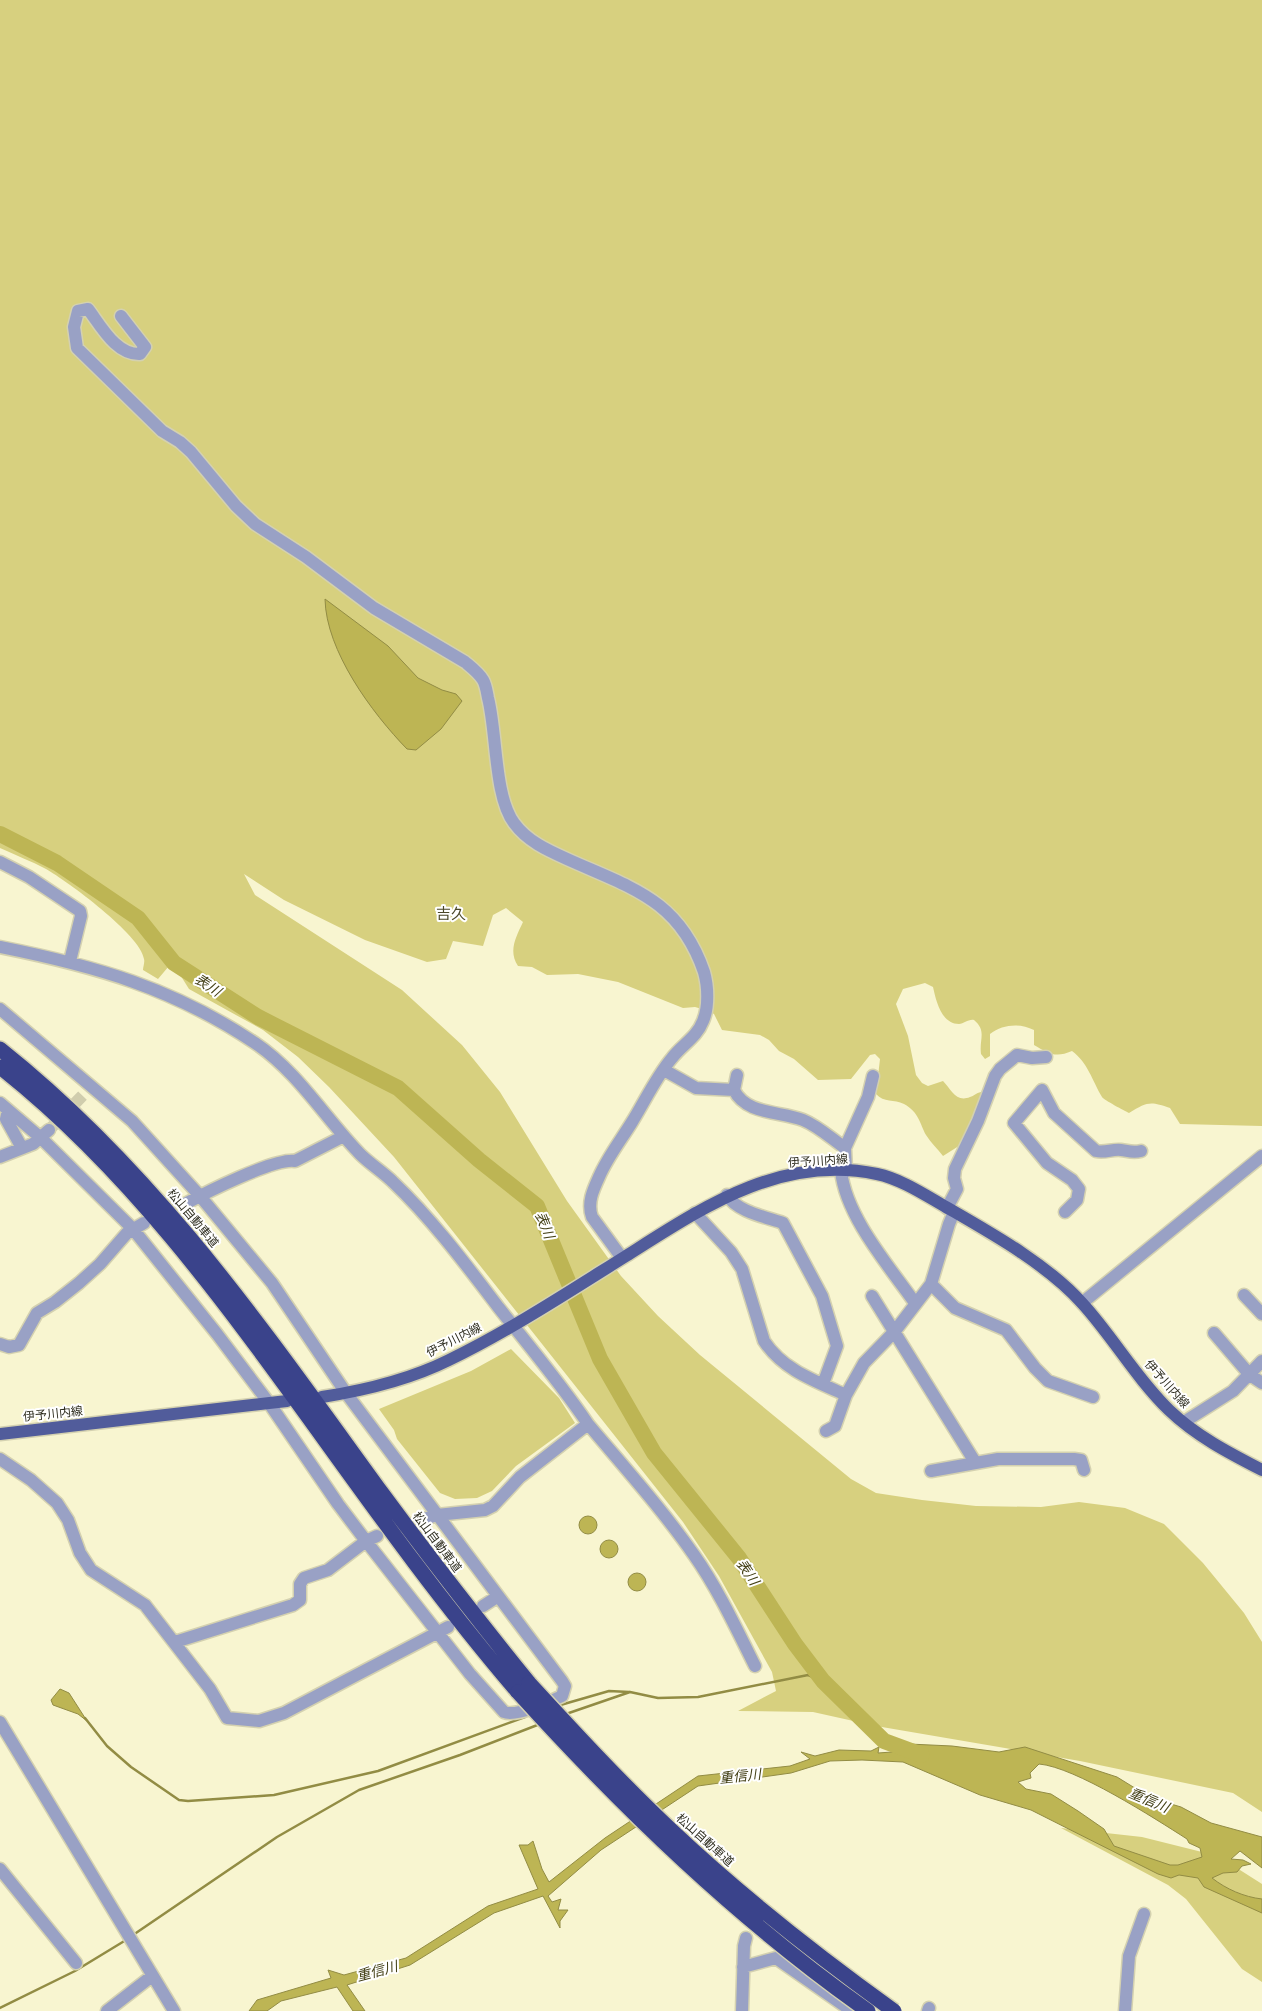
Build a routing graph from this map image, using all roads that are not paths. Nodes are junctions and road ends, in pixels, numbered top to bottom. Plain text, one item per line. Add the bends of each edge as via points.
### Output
1 (121, 316) dead end
2 (0, 862) edge
3 (0, 947) edge
4 (70, 961) junction
5 (0, 1009) edge
6 (0, 1049) edge
7 (1046, 1057) dead end
8 (0, 1067) edge
9 (664, 1070) junction
10 (737, 1076) dead end
11 (873, 1076) dead end
12 (734, 1090) junction
13 (4, 1106) edge
14 (45, 1134) junction
15 (344, 1136) junction
16 (22, 1148) junction
17 (845, 1148) junction
18 (1141, 1151) dead end
19 (1262, 1156) edge
20 (0, 1157) edge
21 (844, 1171) junction
22 (727, 1195) junction
23 (200, 1196) junction
24 (185, 1204) dead end
25 (951, 1210) junction
26 (1065, 1212) dead end
27 (695, 1213) junction
28 (138, 1226) junction
29 (620, 1260) junction
30 (931, 1284) junction
31 (1244, 1295) dead end
32 (872, 1296) dead end
33 (1082, 1302) junction
34 (915, 1303) junction
35 (1262, 1314) edge
36 (514, 1323) junction
37 (895, 1331) junction
38 (1214, 1333) dead end
39 (0, 1344) edge
40 (1262, 1360) edge
41 (1250, 1375) junction
42 (1262, 1383) edge
43 (823, 1384) junction
44 (346, 1393) junction
45 (846, 1395) junction
46 (322, 1397) dead end
47 (1093, 1397) dead end
48 (287, 1401) dead end
49 (269, 1403) junction
50 (1184, 1422) junction
51 (588, 1424) junction
52 (826, 1432) dead end
53 (0, 1434) edge
54 (0, 1459) edge
55 (975, 1462) junction
56 (1084, 1470) dead end
57 (1262, 1470) edge
58 (932, 1471) dead end
59 (437, 1515) junction
60 (421, 1520) dead end
61 (372, 1539) junction
62 (497, 1597) junction
63 (484, 1606) dead end
64 (442, 1629) junction
65 (175, 1642) junction
66 (755, 1666) dead end
67 (523, 1687) junction
68 (0, 1722) edge
69 (0, 1869) edge
70 (1144, 1914) dead end
71 (746, 1938) dead end
72 (76, 1963) dead end
73 (743, 1967) junction
74 (152, 1976) junction
75 (107, 2011) edge
76 (174, 2011) edge
77 (742, 2011) edge
78 (852, 2011) edge
79 (868, 2011) edge
80 (894, 2011) edge
81 (1125, 2011) edge

1 - 9 street via 145,347 140,354 124,350 112,340 88,309 78,311 75,342 92,364 162,431 191,452 255,524 374,608 465,662 484,681 501,788 510,816 522,833 556,854 640,892 672,914 698,956 706,978 707,999 704,1020 695,1035 671,1058
2 - 4 street via 80,911
3 - 4 street
4 - 15 street via 158,989 237,1032 275,1058
5 - 23 street via 88,1089 132,1121
6 - 67 highway, 松山自動車道 via 76,1114 129,1166 185,1230 251,1312
7 - 25 street via 1017,1055 995,1076 955,1169 958,1188
8 - 67 highway, 松山自動車道 via 118,1176 173,1239 239,1322 431,1584
9 - 12 street via 696,1088
9 - 29 street via 603,1168 591,1198 589,1209 592,1217
10 - 12 street
11 - 17 street via 868,1097
12 - 17 street via 743,1101 762,1111 804,1120
13 - 14 street
13 - 16 street via 6,1119
14 - 16 street
14 - 28 street
15 - 23 street via 295,1161 272,1165
15 - 36 street via 408,1198
16 - 20 street
17 - 21 street
18 - 26 street via 1096,1151 1054,1113 1042,1090 1014,1123 1047,1163 1072,1180 1078,1189 1077,1200
19 - 33 street
21 - 22 main road, 伊予川内線 via 788,1176
21 - 25 main road, 伊予川内線 via 884,1176
21 - 34 street via 843,1187 859,1221
22 - 27 main road, 伊予川内線
22 - 43 street via 730,1202 783,1224 807,1265 822,1296 837,1346
23 - 24 street
23 - 44 street via 272,1283
25 - 30 street
25 - 33 main road, 伊予川内線 via 1047,1272
27 - 29 main road, 伊予川内線
27 - 43 street via 742,1269 764,1341 788,1366
28 - 39 street via 121,1238 100,1264 37,1313 19,1345 9,1347
28 - 49 street
29 - 36 main road, 伊予川内線
30 - 34 street
30 - 47 street via 955,1308 1006,1330 1048,1381
31 - 35 street
32 - 37 street
33 - 50 main road, 伊予川内線 via 1148,1386
34 - 37 street
36 - 44 main road, 伊予川内線 via 433,1367
36 - 51 street
37 - 45 street via 864,1363
37 - 55 street
38 - 41 street
40 - 41 street
41 - 42 street
41 - 50 street via 1223,1399
43 - 45 street
44 - 46 main road, 伊予川内線
44 - 59 street
45 - 52 street via 835,1426
48 - 49 main road, 伊予川内線
49 - 53 main road, 伊予川内線
49 - 61 street via 338,1504
50 - 57 main road, 伊予川内線 via 1226,1451
51 - 59 street via 520,1478 493,1506 485,1510
51 - 66 street via 695,1556
54 - 65 street via 57,1503 91,1570 145,1604
55 - 56 street via 1074,1459 1081,1460
55 - 58 street
59 - 60 street
59 - 62 street
61 - 64 street
61 - 65 street via 335,1565 304,1578 300,1584 300,1600 293,1605
62 - 63 street
62 - 64 street via 562,1681 565,1686 562,1696 525,1710 504,1712
64 - 65 street via 320,1696 259,1721 227,1718
67 - 79 highway, 松山自動車道, bridge via 600,1782 660,1841 768,1935
67 - 80 highway, 松山自動車道, bridge via 728,1882
68 - 74 street
69 - 72 street
70 - 81 street via 1129,1956
71 - 73 street
73 - 77 street
73 - 78 street via 776,1958
74 - 75 street
74 - 76 street

